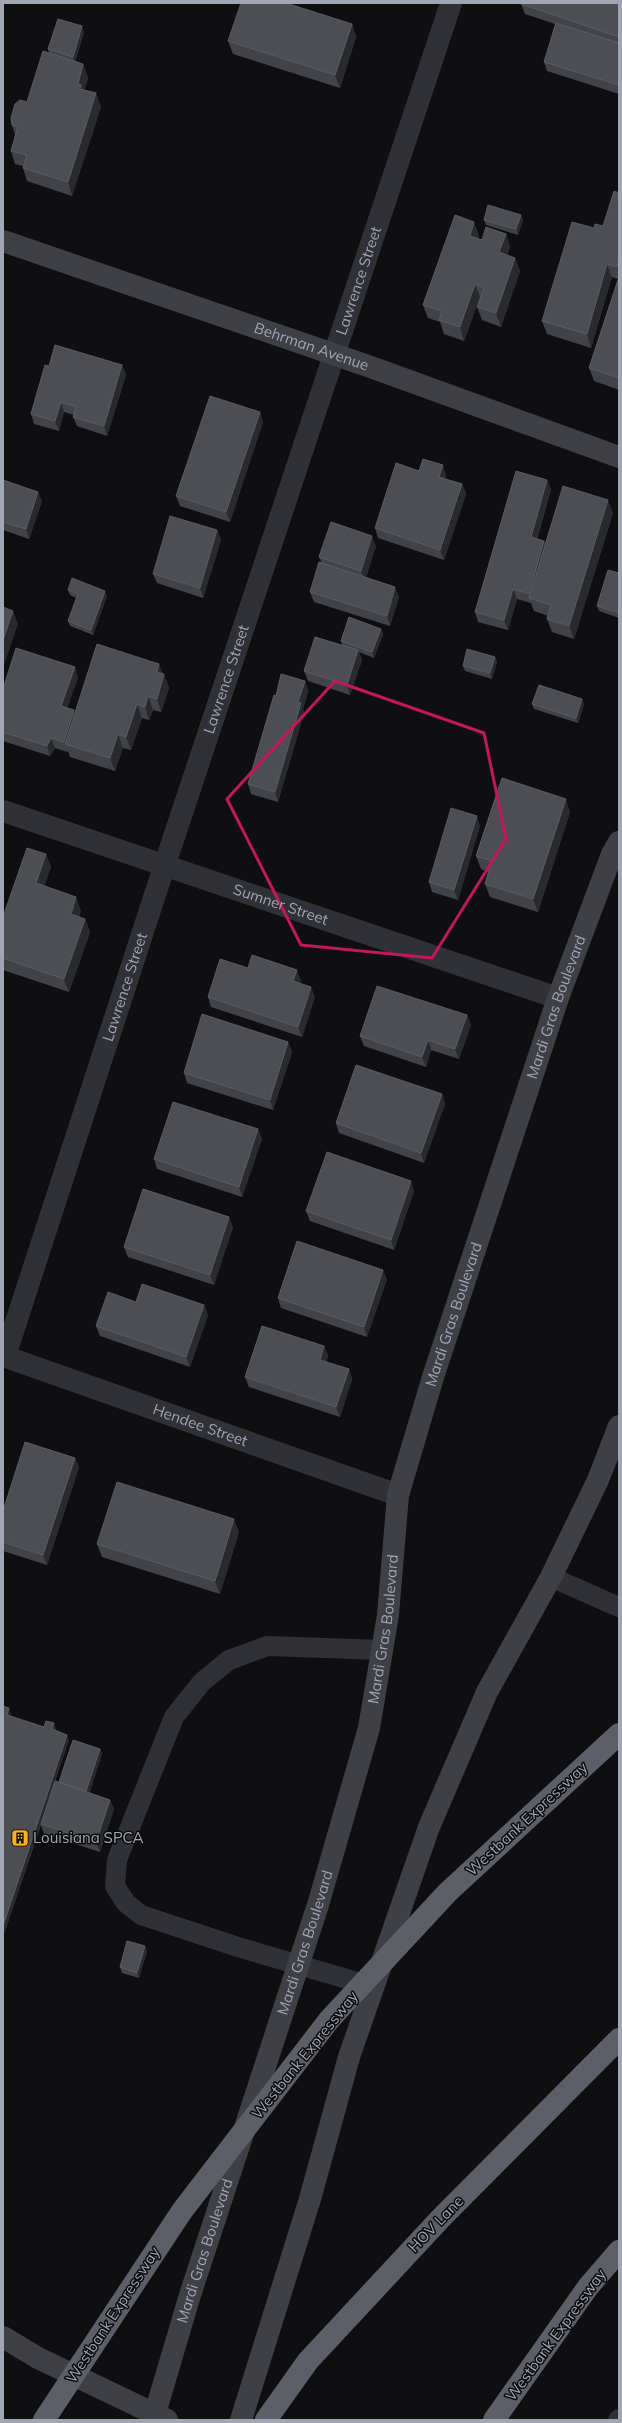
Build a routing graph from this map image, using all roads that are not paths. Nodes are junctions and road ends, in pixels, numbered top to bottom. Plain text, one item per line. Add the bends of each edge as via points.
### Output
1 (451, 3) edge
2 (3, 241) edge
3 (335, 355) junction
4 (619, 457) edge
5 (3, 811) edge
6 (619, 842) edge
7 (164, 867) junction
8 (558, 998) junction
9 (4, 1356) edge
10 (619, 1426) edge
11 (398, 1495) junction
12 (551, 1578) junction
13 (619, 1607) edge
14 (383, 1650) junction
15 (619, 1734) edge
16 (299, 1966) junction
17 (374, 1988) junction
18 (619, 2039) edge
19 (619, 2251) edge
20 (3, 2337) edge
21 (158, 2418) edge
22 (44, 2420) edge
23 (241, 2420) edge
24 (266, 2420) edge
25 (494, 2420) edge

1 - 3 street, Lawrence Street
2 - 3 street, Behrman Avenue
3 - 4 street, Behrman Avenue
3 - 7 street, Lawrence Street
5 - 7 street, Sumner Street
6 - 8 street, Mardi Gras Boulevard via 612,854
7 - 8 street, Sumner Street
7 - 9 street, Lawrence Street
8 - 11 street, Mardi Gras Boulevard via 433,1377
9 - 11 street, Hendee Street
10 - 12 street via 598,1480
11 - 14 street, Mardi Gras Boulevard
12 - 13 lane
12 - 17 street via 484,1699 429,1827
14 - 16 street, Mardi Gras Boulevard via 369,1728
14 - 16 lane via 267,1646 229,1660 202,1682 174,1717 117,1860 115,1886 126,1903 142,1914
15 - 22 highway, Westbank Expressway via 448,1892 329,2020 182,2211
16 - 17 lane
16 - 21 street, Mardi Gras Boulevard via 190,2295
17 - 23 street via 349,2057 310,2199
18 - 24 highway, HOV Lane via 441,2218 308,2360
19 - 25 highway, Westbank Expressway via 588,2287
20 - 21 street via 38,2358

